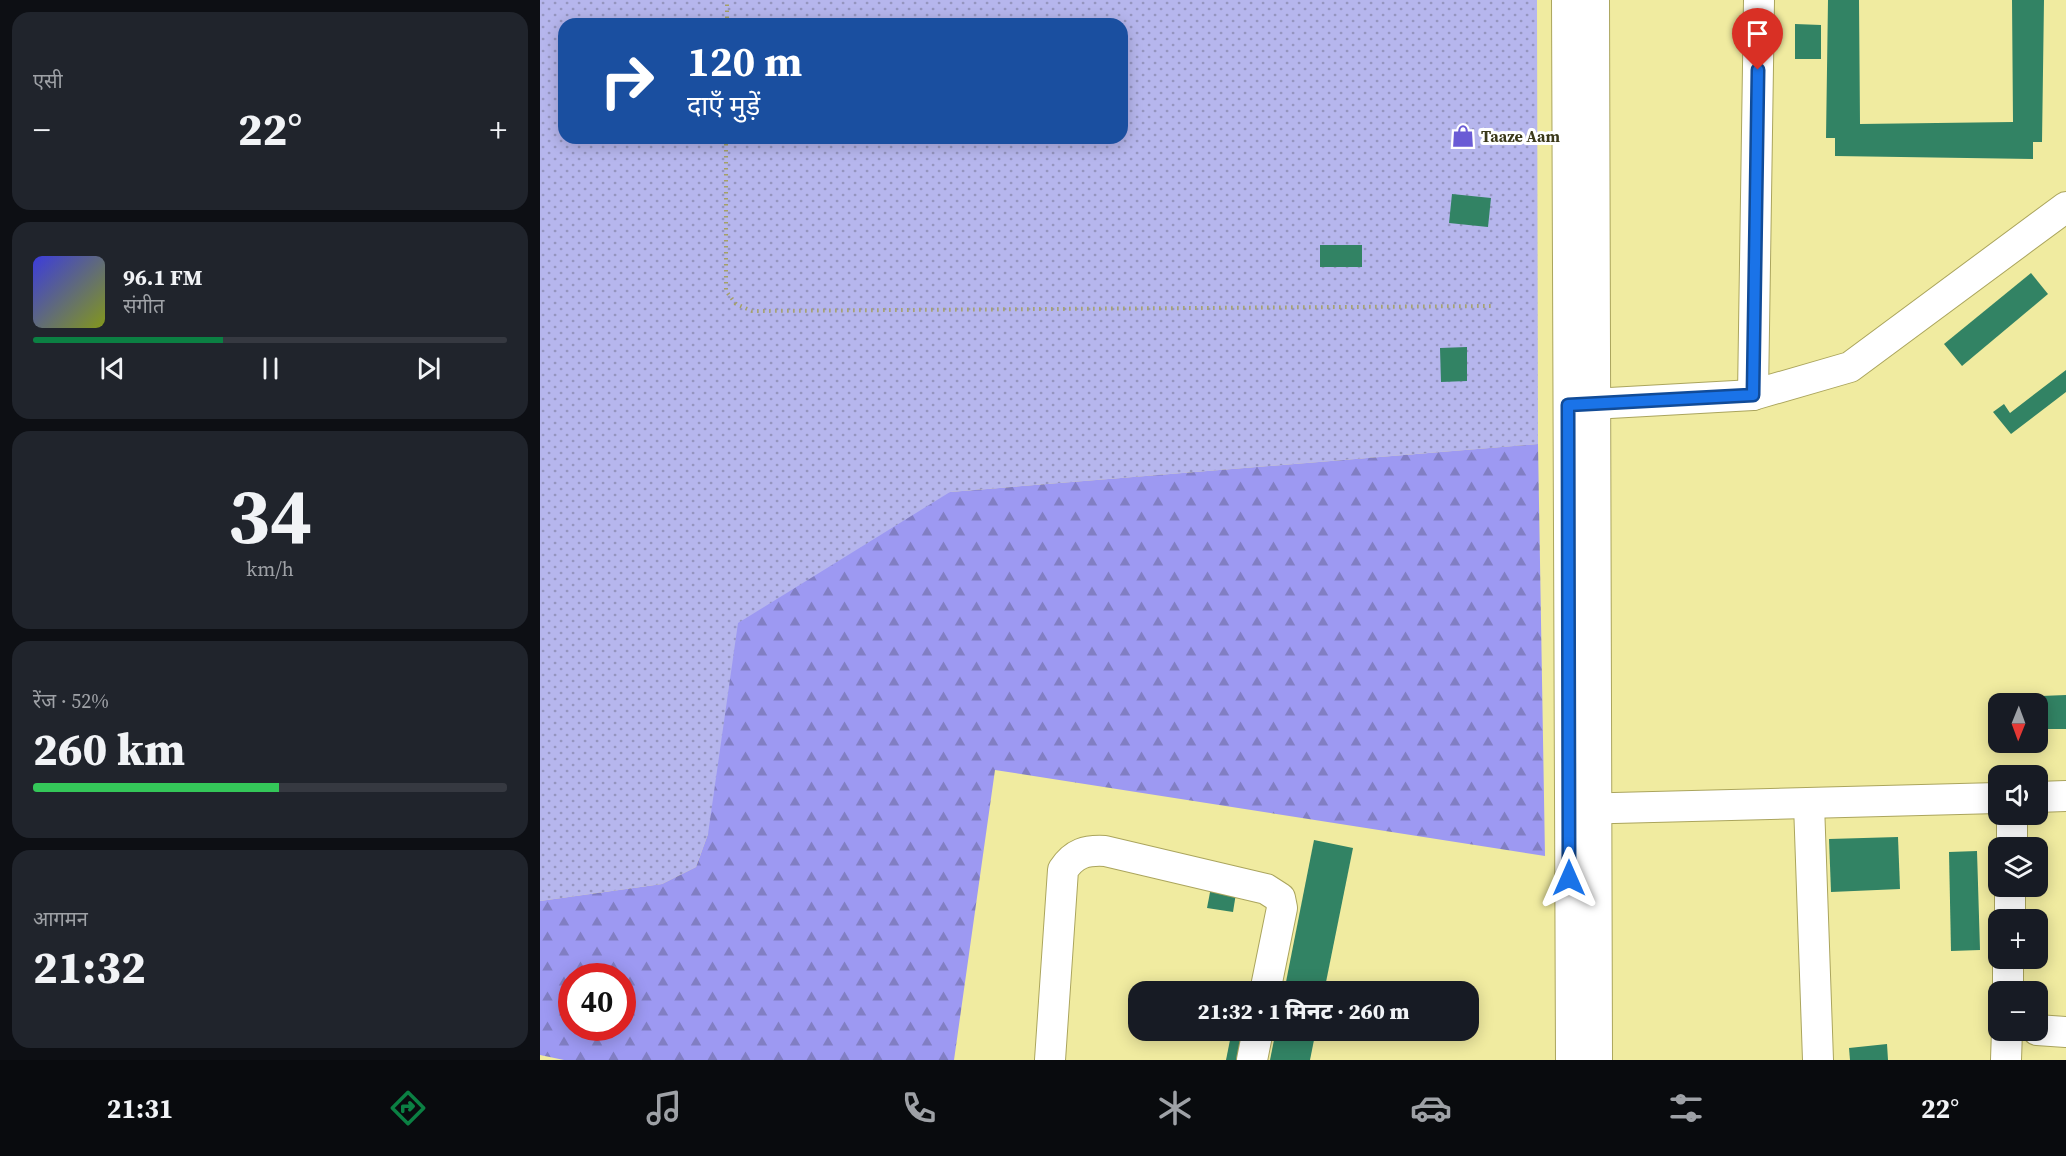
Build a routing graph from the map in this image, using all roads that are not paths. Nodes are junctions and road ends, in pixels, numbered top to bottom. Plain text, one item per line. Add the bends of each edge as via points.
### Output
1 (1567, 0) edge
2 (1594, 0) edge
3 (1760, 0) edge
4 (2066, 207) edge
5 (1753, 395) junction
6 (1581, 405) junction
7 (2066, 796) edge
8 (2048, 797) edge
9 (1988, 798) edge
10 (1809, 804) junction
11 (1582, 809) junction
12 (1267, 981) edge
13 (2048, 1031) edge
14 (2066, 1032) edge
15 (1256, 1041) edge
16 (2007, 1041) edge
17 (1050, 1060) edge
18 (1252, 1060) edge
19 (1571, 1060) edge
20 (1597, 1060) edge
21 (1818, 1060) edge
22 (2006, 1060) edge

1 - 6 street
2 - 6 street
3 - 5 street
4 - 5 street via 1850,367
5 - 6 street
6 - 11 street
7 - 8 street
9 - 10 street
10 - 11 street
10 - 21 street
11 - 19 street
11 - 20 street
12 - 17 street via 1282,908 1275,893 1089,850 1069,861 1063,870
13 - 14 street
15 - 18 street
16 - 22 street

